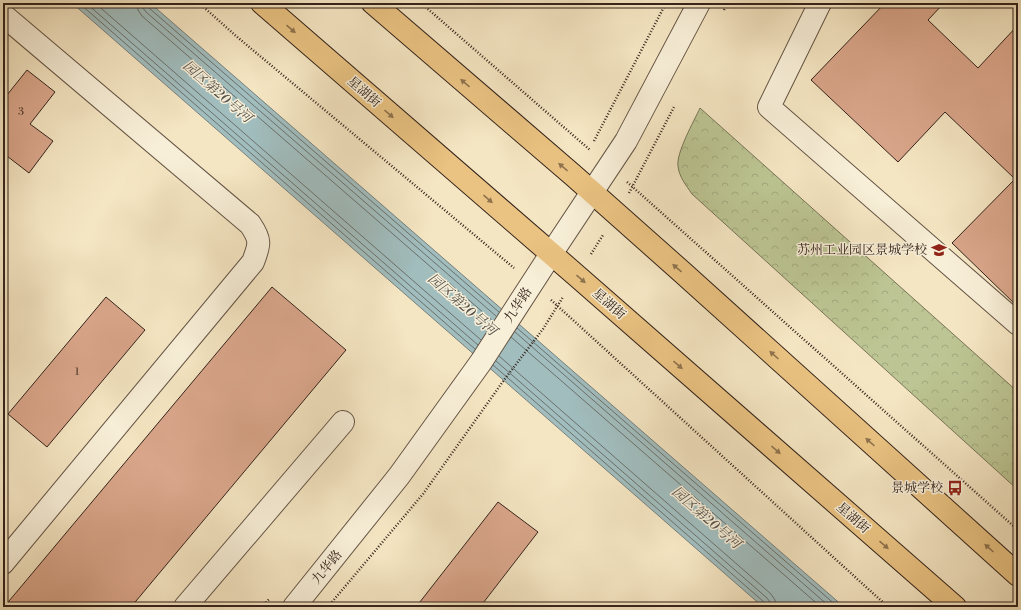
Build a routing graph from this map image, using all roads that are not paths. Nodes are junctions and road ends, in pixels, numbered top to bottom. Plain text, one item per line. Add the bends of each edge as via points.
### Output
1 (262, 3) edge
2 (373, 3) edge
3 (699, 3) edge
4 (820, 3) edge
5 (3, 14) edge
6 (592, 193) junction
7 (551, 254) junction
8 (1018, 324) edge
9 (344, 422) dead end
10 (3, 563) edge
11 (1018, 574) edge
12 (185, 607) edge
13 (294, 607) edge
14 (955, 607) edge

1 -> 7 main road, 星湖街
6 -> 2 main road
3 - 6 street, 九华路 via 637,123
4 - 8 street via 769,107
5 - 10 street via 250,224 258,235 259,248 253,262
6 - 7 street, 九华路
11 -> 6 main road
7 - 13 street, 九华路 via 481,362 399,476
7 -> 14 main road, 星湖街
9 - 12 street

